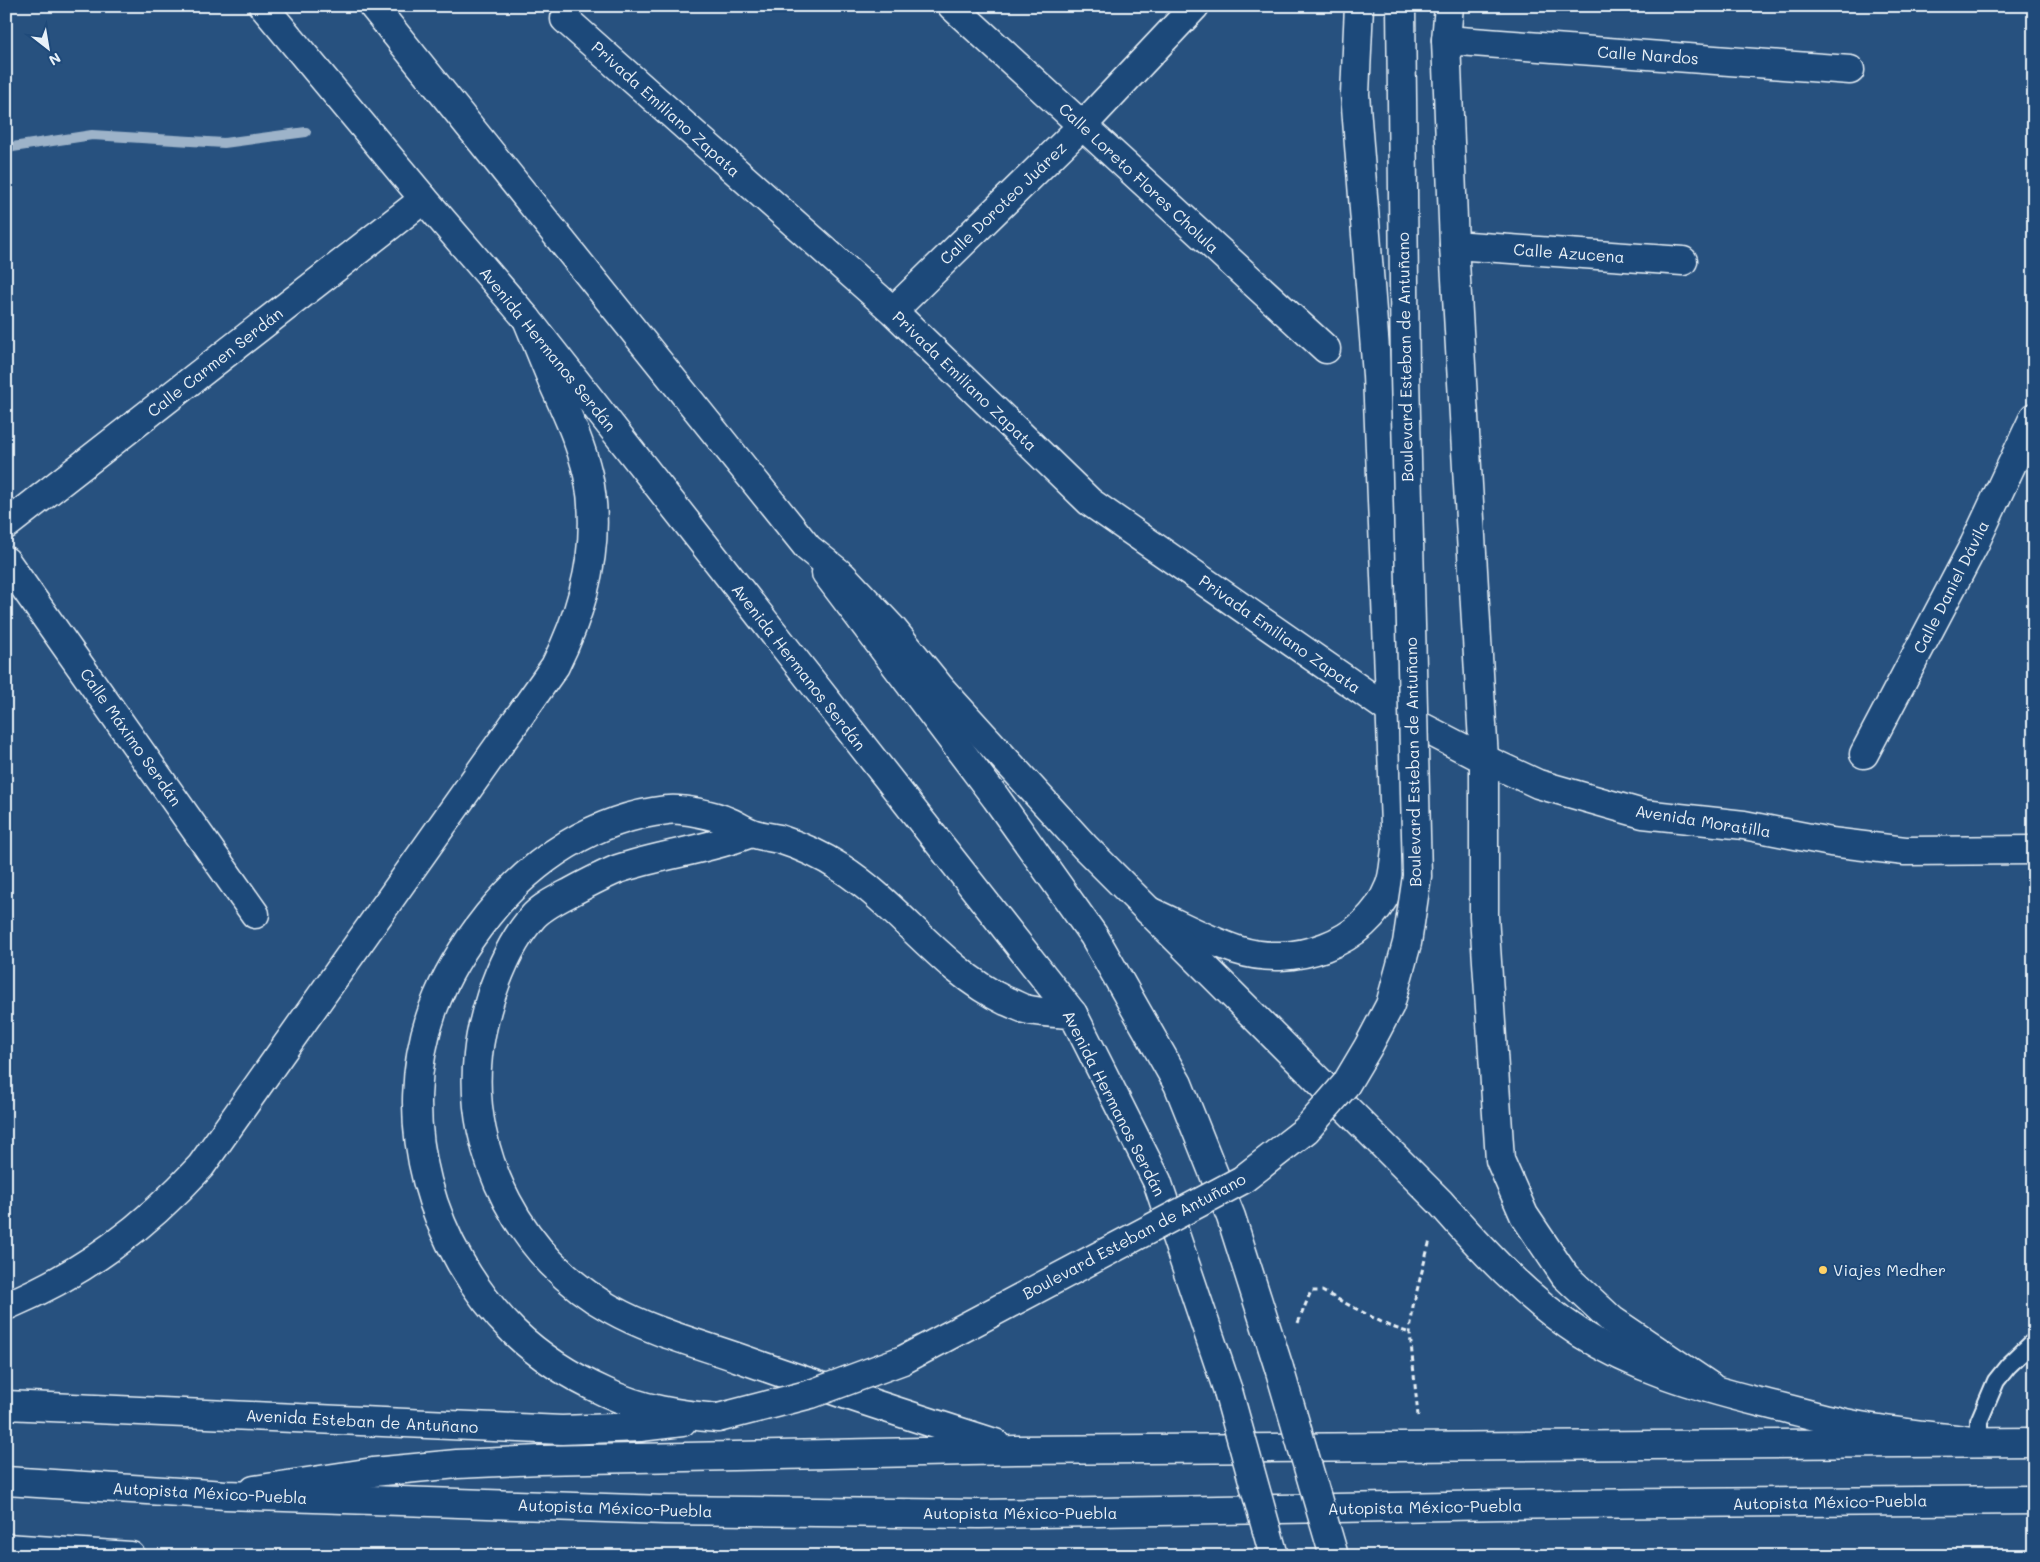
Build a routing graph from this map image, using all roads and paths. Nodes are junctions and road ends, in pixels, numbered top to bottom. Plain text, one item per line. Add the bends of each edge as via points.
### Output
1 (263, 6) edge
2 (373, 6) edge
3 (952, 6) edge
4 (1194, 6) edge
5 (1359, 6) edge
6 (1401, 6) edge
7 (1449, 6) edge
8 (565, 19) dead end
9 (1446, 40) junction
10 (1850, 70) dead end
11 (1082, 126) junction
12 (424, 199) junction
13 (1454, 245) junction
14 (1683, 261) dead end
15 (893, 311) junction
16 (527, 318) junction
17 (1326, 349) dead end
18 (2034, 417) edge
19 (6, 525) edge
20 (808, 548) junction
21 (6, 561) edge
22 (1391, 710) junction
23 (1864, 754) dead end
24 (1484, 759) junction
25 (751, 833) junction
26 (2034, 850) edge
27 (1145, 910) junction
28 (255, 914) dead end
29 (1073, 1014) junction
30 (1440, 1202) junction
31 (6, 1306) edge
32 (1410, 1332) junction
33 (2034, 1341) edge
34 (1278, 1365) junction
35 (1720, 1392) junction
36 (6, 1405) edge
37 (718, 1418) junction
38 (1979, 1442) junction
39 (2034, 1442) edge
40 (1423, 1446) junction
41 (1016, 1450) junction
42 (6, 1481) edge
43 (226, 1495) junction
44 (2034, 1500) edge
45 (6, 1548) edge
46 (131, 1556) edge
47 (1274, 1556) edge
48 (1334, 1556) edge

1 - 12 main road, Avenida Hermanos Serdán
2 - 20 main road
3 - 11 main road, Calle Loreto Flores Cholula
4 - 11 main road, Calle Doroteo Juárez
5 - 22 main road via 1355,94 1377,375
6 - 37 main road, Boulevard Esteban de Antuñano, bridge via 1404,366 1417,876 1407,943 1390,1005 1346,1084 1306,1130 1242,1180 903,1360 811,1394
7 - 9 main road
8 - 15 main road, Privada Emiliano Zapata
9 - 10 main road, Calle Nardos
9 - 13 main road
11 - 15 main road, Calle Doroteo Juárez
11 - 17 main road, Calle Loreto Flores Cholula
12 - 16 main road, Avenida Hermanos Serdán
12 - 19 main road, Calle Carmen Serdán
13 - 14 main road, Calle Azucena
13 - 24 main road
15 - 22 main road, Privada Emiliano Zapata via 1090,502
16 - 29 main road, Avenida Hermanos Serdán
16 - 31 main road via 575,434 588,475 594,526 581,607 555,666 201,1166 142,1225 109,1250 71,1275
18 - 23 main road, Calle Daniel Dávila via 1974,545
20 - 27 main road via 843,576 1084,847
20 - 34 main road via 990,790 1094,936 1178,1084 1231,1217
21 - 28 main road, Calle Máximo Serdán
22 - 24 main road, Avenida Moratilla
22 - 27 main road via 1396,850 1390,887 1364,923 1326,947 1304,954 1258,955 1237,950
24 - 26 main road, Avenida Moratilla via 1538,784 1643,814 1905,851
24 - 35 main road via 1484,916 1500,1160 1524,1215 1565,1276 1612,1320
25 - 29 main road via 815,852 842,868 957,969 991,993 1024,1009
25 - 37 main road via 726,820 671,809 609,824 551,854 502,897 462,950 433,1010 418,1074 416,1111 419,1147 427,1182 453,1249 491,1307 541,1355 573,1376 643,1406 680,1415
25 - 41 main road via 723,844 616,870 558,899 533,917 512,948 484,1018 477,1093 482,1131 506,1202 526,1234 550,1262 578,1288 610,1309 644,1325 847,1396
27 - 30 main road
29 - 47 main road, Avenida Hermanos Serdán, bridge via 1157,1181 1228,1391
30 - 32 path via 1413,1306
30 - 35 main road via 1522,1288 1580,1333 1646,1368
32 - 34 path via 1381,1322 1322,1291 1311,1291
32 - 40 path
33 - 38 lane via 1996,1381 1979,1421
34 - 48 main road, bridge
35 - 38 main road via 1855,1425
36 - 37 main road, Avenida Esteban de Antuñano via 562,1430 640,1427
38 - 39 main road
38 - 40 main road
40 - 41 main road
41 - 43 main road via 457,1464
42 - 43 main road, Autopista México-Puebla
43 - 44 main road, Autopista México-Puebla via 664,1510 979,1514
45 - 46 main road

